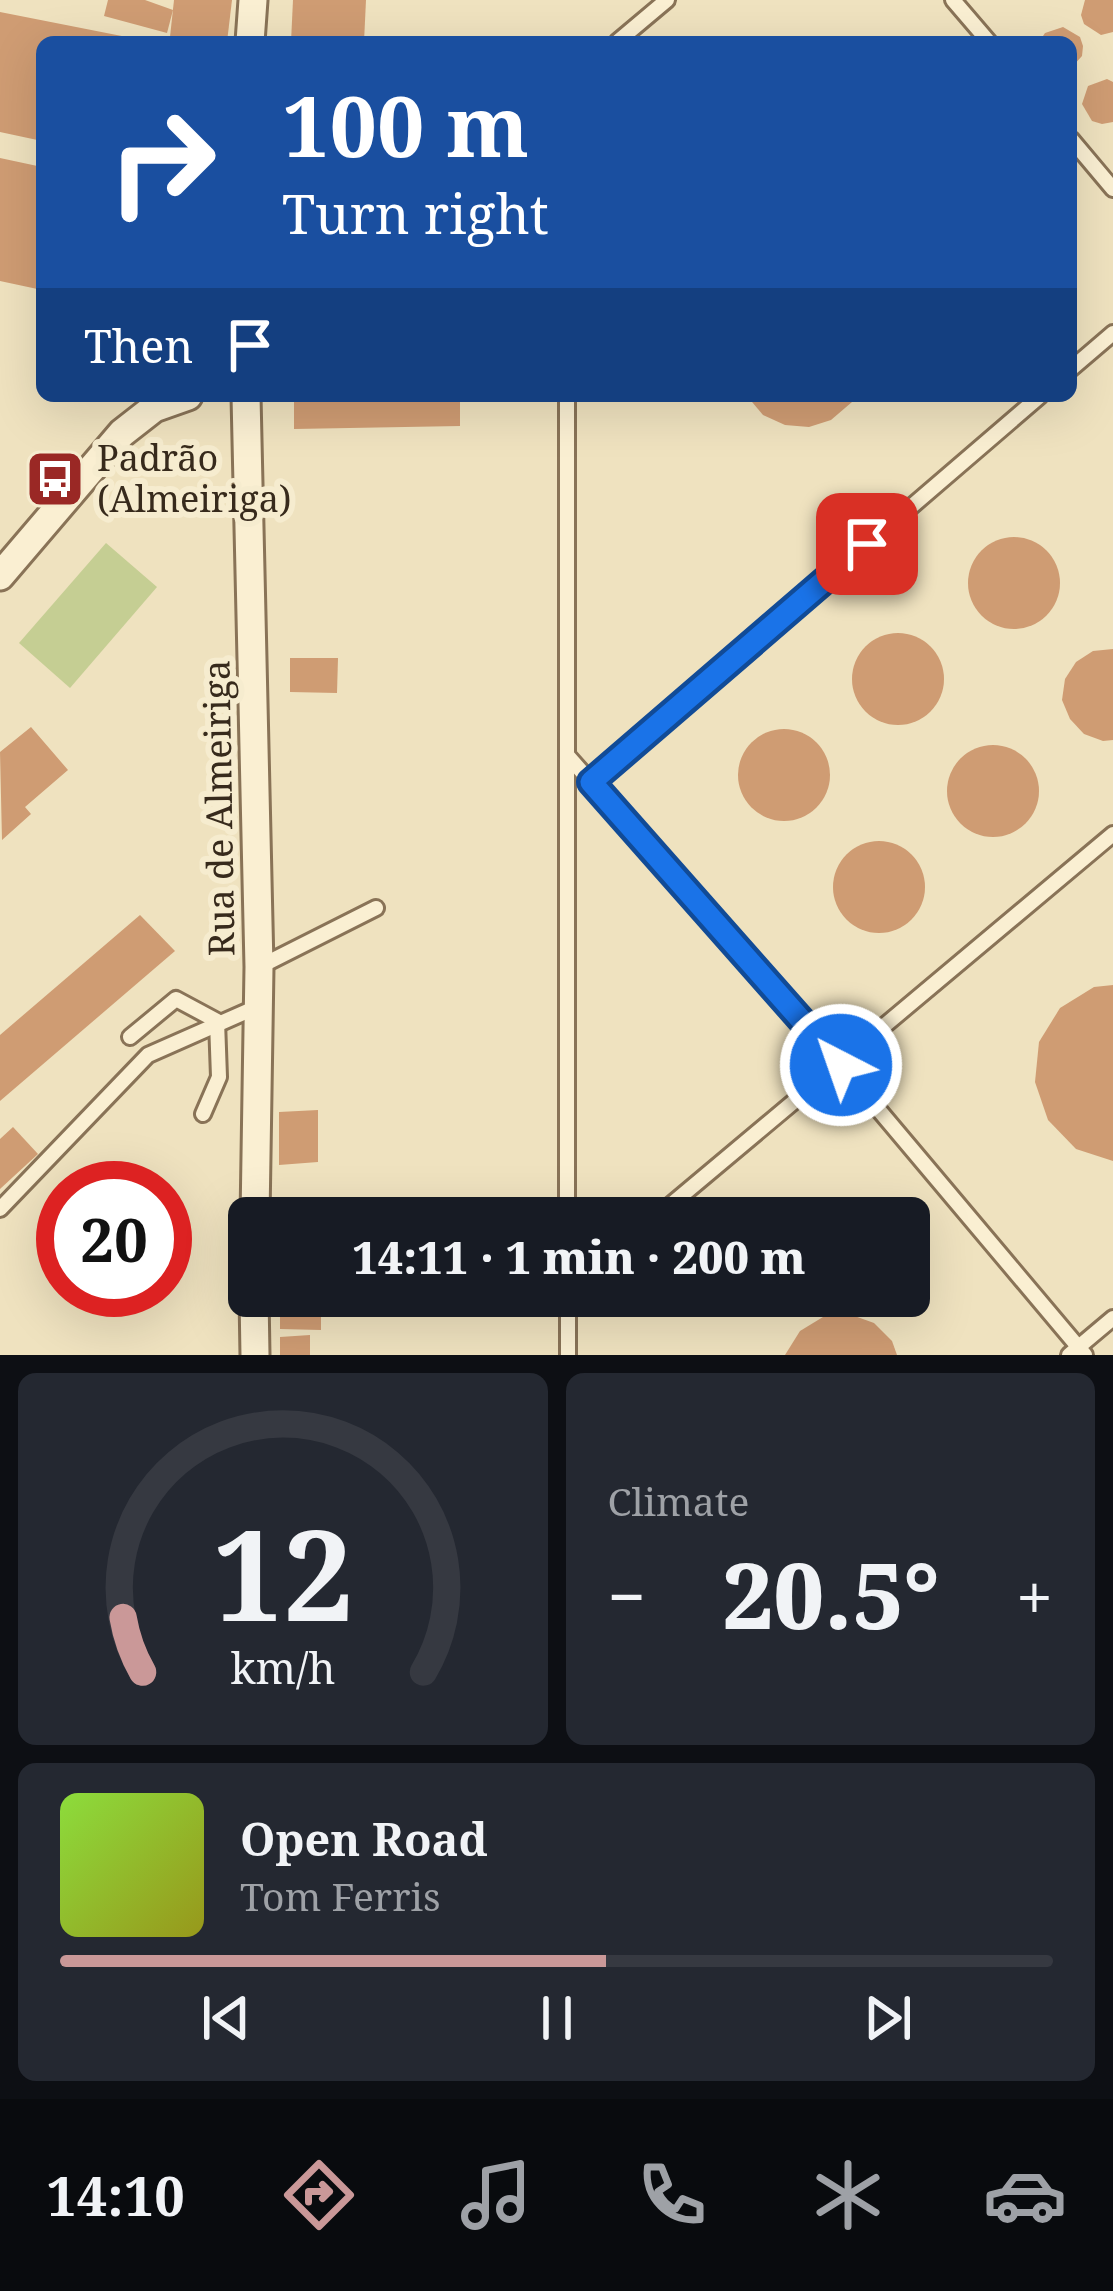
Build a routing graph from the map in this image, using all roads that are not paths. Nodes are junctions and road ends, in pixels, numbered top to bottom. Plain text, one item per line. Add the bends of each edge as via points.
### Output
1 (254, 0) edge
2 (667, 0) edge
3 (953, 0) edge
4 (251, 36) edge
5 (624, 36) edge
6 (984, 36) edge
7 (1077, 146) edge
8 (1113, 189) edge
9 (1113, 333) edge
10 (1077, 365) edge
11 (171, 402) edge
12 (246, 402) edge
13 (567, 402) edge
14 (1033, 402) edge
15 (0, 576) edge
16 (567, 755) junction
17 (591, 782) junction
18 (1113, 834) edge
19 (376, 908) dead end
20 (259, 967) junction
21 (259, 1006) junction
22 (217, 1021) junction
23 (130, 1036) dead end
24 (841, 1065) junction
25 (203, 1114) dead end
26 (255, 1197) edge
27 (568, 1197) edge
28 (681, 1197) edge
29 (0, 1208) edge
30 (254, 1317) edge
31 (568, 1317) edge
32 (1113, 1318) edge
33 (1078, 1352) edge
34 (255, 1355) edge
35 (568, 1355) edge

1 - 4 street
2 - 5 lane
3 - 6 lane
7 - 8 lane
9 - 10 lane
11 - 15 street via 122,433
12 - 20 street, Rua de Almeiriga
13 - 16 lane
14 - 17 lane
16 - 17 lane
16 - 27 lane
17 - 24 lane
18 - 24 lane
19 - 20 lane
20 - 21 street, Rua de Almeiriga
21 - 22 lane
21 - 26 street, Rua de Almeiriga
22 - 23 lane via 176,999
22 - 25 lane via 219,1077
22 - 29 lane via 148,1055
24 - 28 lane
24 - 33 lane
30 - 34 street
31 - 35 lane
32 - 33 lane

